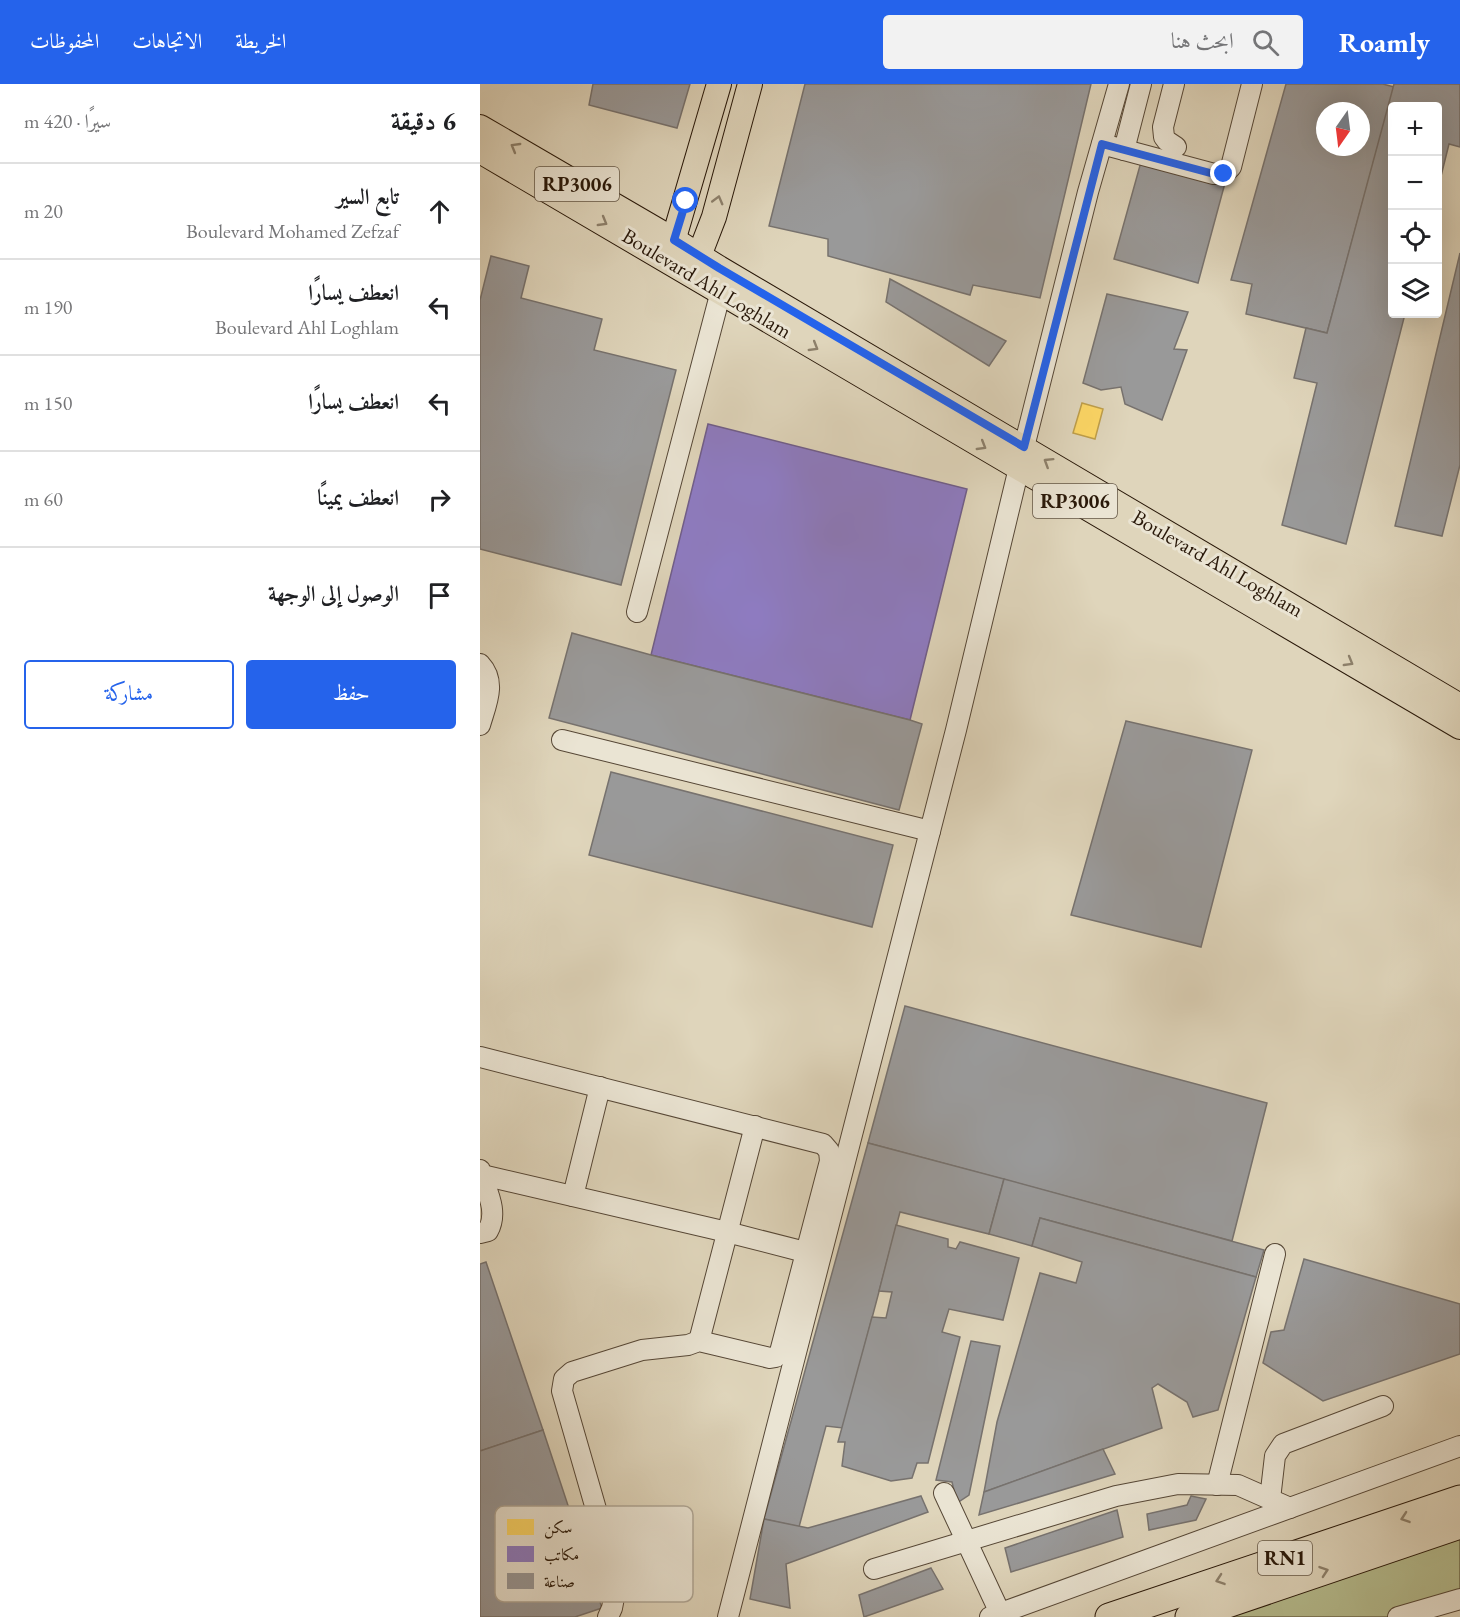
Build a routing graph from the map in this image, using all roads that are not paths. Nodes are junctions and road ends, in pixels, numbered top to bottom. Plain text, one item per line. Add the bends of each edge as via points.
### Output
1 (719, 84) edge
2 (750, 84) edge
3 (1119, 84) edge
4 (1141, 84) edge
5 (1174, 84) edge
6 (1252, 84) edge
7 (480, 127) edge
8 (1102, 144) junction
9 (1176, 147) dead end
10 (1124, 150) junction
11 (480, 151) edge
12 (533, 170) junction
13 (671, 250) junction
14 (696, 265) junction
15 (721, 291) junction
16 (1021, 457) junction
17 (637, 612) dead end
18 (1323, 636) junction
19 (480, 664) edge
20 (1460, 706) edge
21 (480, 725) edge
22 (1460, 726) edge
23 (562, 740) dead end
24 (930, 831) junction
25 (480, 1057) edge
26 (600, 1087) junction
27 (755, 1126) junction
28 (481, 1172) edge
29 (573, 1196) junction
30 (728, 1232) junction
31 (480, 1233) edge
32 (805, 1252) junction
33 (1275, 1254) dead end
34 (699, 1341) junction
35 (1383, 1406) dead end
36 (1460, 1446) edge
37 (1217, 1485) junction
38 (944, 1493) dead end
39 (1270, 1499) junction
40 (1460, 1499) edge
41 (595, 1506) edge
42 (1290, 1508) junction
43 (1460, 1525) edge
44 (966, 1541) junction
45 (874, 1569) dead end
46 (1460, 1599) edge
47 (613, 1602) edge
48 (1439, 1611) edge
49 (995, 1615) edge
50 (1408, 1615) edge
51 (608, 1617) edge
52 (728, 1617) edge
53 (1109, 1617) edge
54 (1189, 1617) edge

1 - 13 main road
14 -> 2 main road via 714,217
3 - 8 street
4 - 10 street
5 - 9 street via 1163,131 1167,141
6 - 10 street via 1231,167 1224,174
12 -> 7 main road, Boulevard Ahl Loghlam / RP3006
8 - 10 street
8 - 16 street
11 - 12 main road, Boulevard Ahl Loghlam / RP3006
12 - 13 main road, Boulevard Ahl Loghlam / RP3006
13 - 14 main road, Boulevard Ahl Loghlam / RP3006
14 - 15 main road, Boulevard Ahl Loghlam / RP3006
14 - 16 main road, Boulevard Ahl Loghlam / RP3006
15 -> 16 main road, Boulevard Ahl Loghlam / RP3006
15 - 17 street
16 - 18 main road, Boulevard Ahl Loghlam / RP3006
16 - 24 street
18 - 20 main road, Boulevard Ahl Loghlam / RP3006
18 -> 22 main road, Boulevard Ahl Loghlam / RP3006
19 - 21 street via 490,682
23 - 24 street
24 - 52 street
25 - 26 street
26 - 27 street
26 - 29 street
27 - 30 street
27 - 32 street via 823,1144 829,1151 830,1161
28 - 29 street
28 - 31 street via 494,1213 488,1231
29 - 30 street
30 - 32 street
30 - 34 street
32 - 34 street via 776,1357
33 - 37 street
34 - 41 street via 642,1350 572,1372 564,1379 562,1391
35 - 39 street via 1282,1444 1275,1456
36 - 42 street
37 - 39 street via 1238,1485
37 - 44 street via 1178,1484 1116,1496
38 - 44 street
39 - 42 street
40 -> 53 highway, RN1
42 - 49 street
54 -> 43 highway, RN1
44 - 45 street
44 - 49 street
46 - 48 street
47 - 51 street
48 - 50 street

